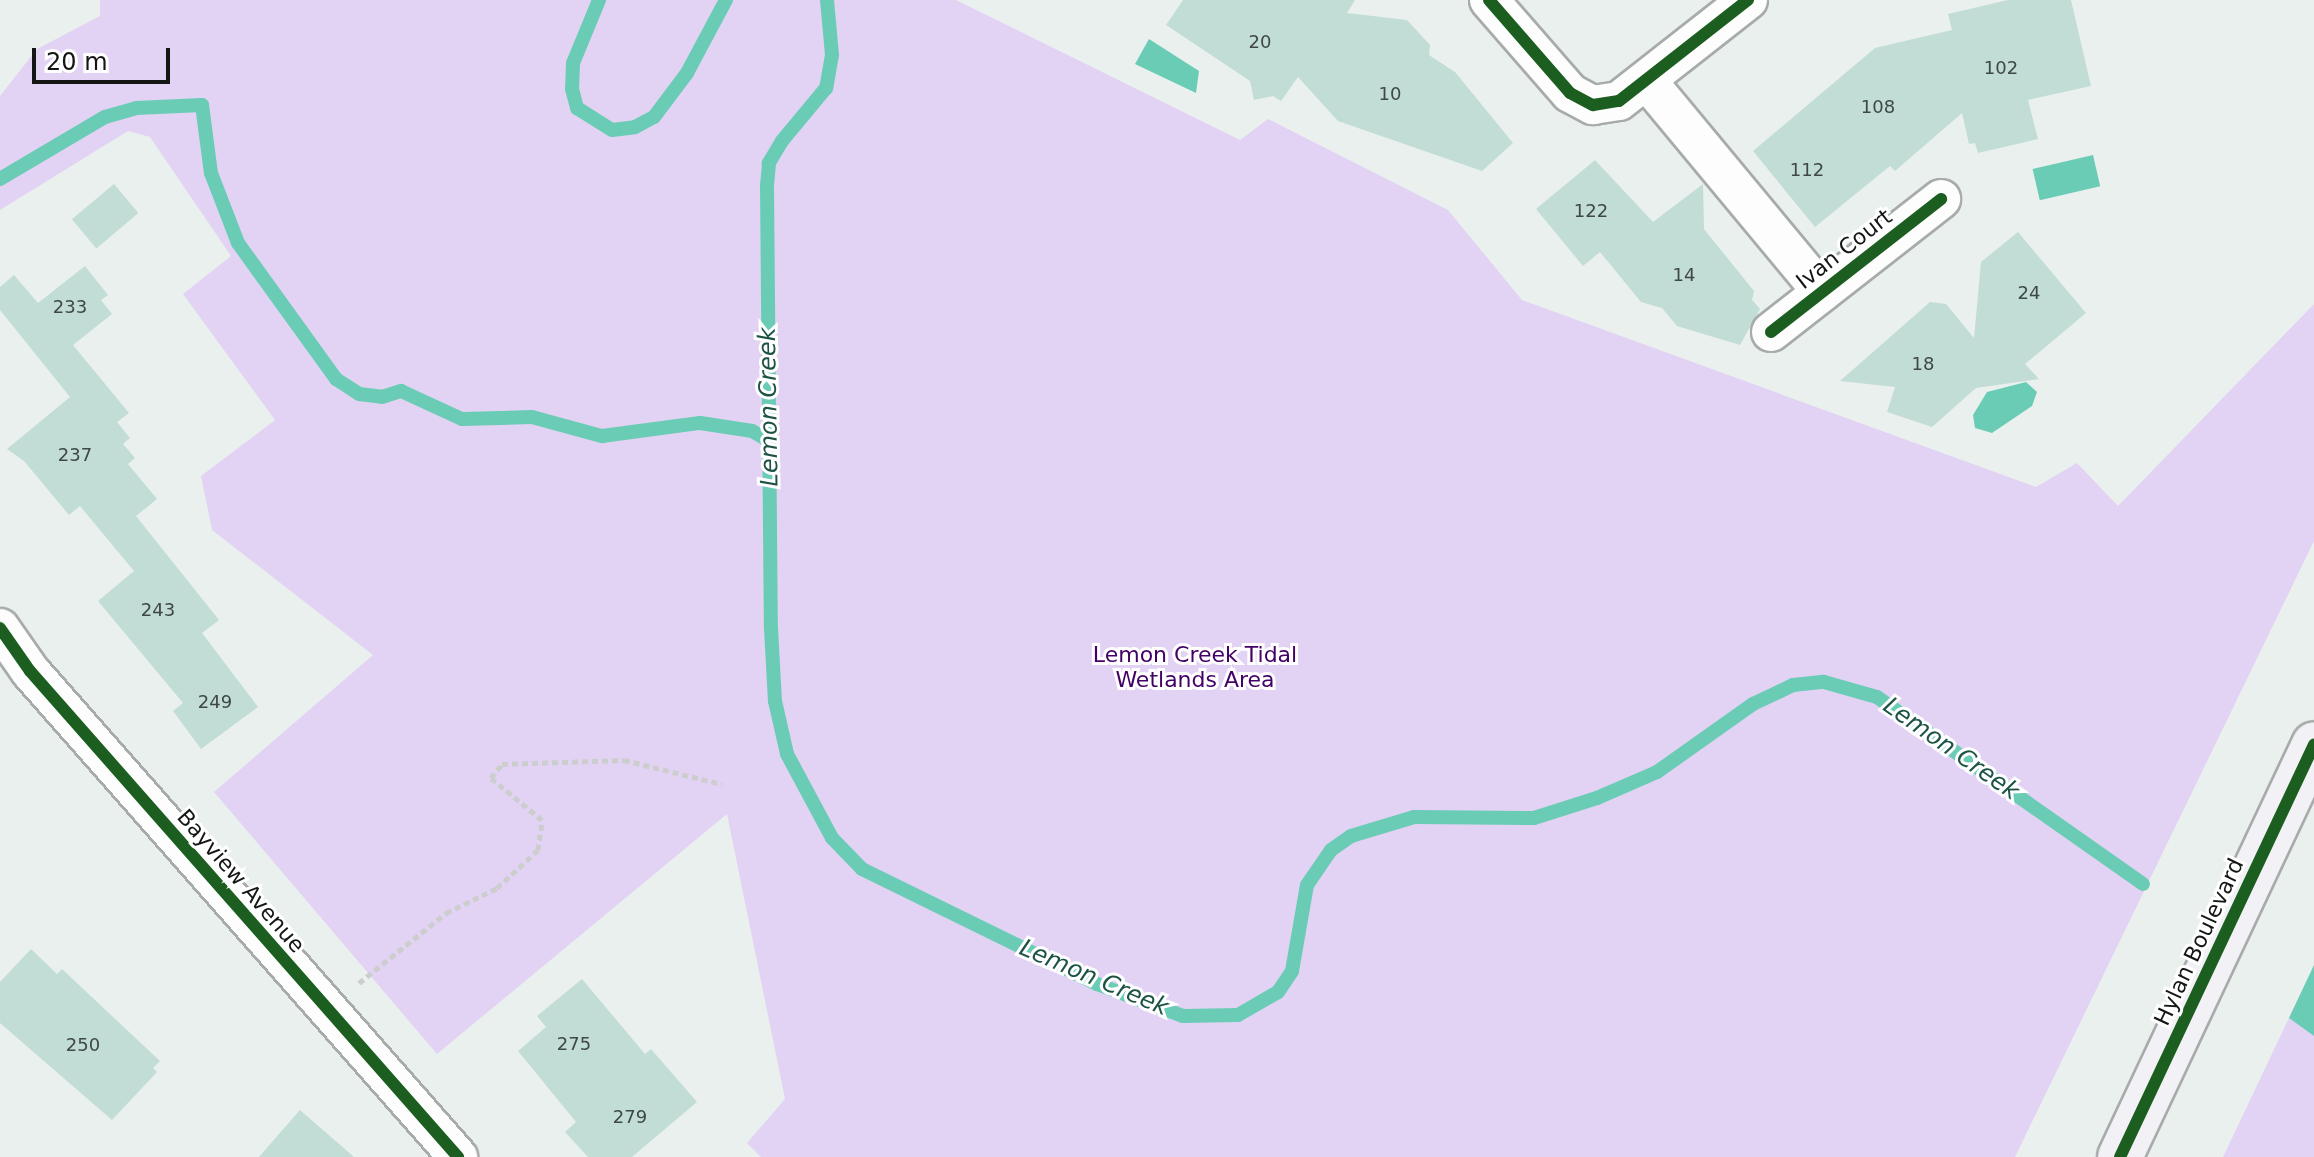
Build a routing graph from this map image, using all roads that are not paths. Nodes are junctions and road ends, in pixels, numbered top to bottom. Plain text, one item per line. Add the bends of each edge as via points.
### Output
1 (1489, 0) edge
2 (1748, 0) edge
3 (1647, 81) junction
4 (1941, 199) dead end
5 (1822, 292) junction
6 (1771, 332) dead end
7 (0, 628) edge
8 (2311, 750) edge
9 (2128, 1140) edge
10 (458, 1157) edge

1 - 3 street via 1570,93 1593,105 1619,101
2 - 3 street
3 - 5 street, Ivan Court
4 - 5 street, Ivan Court
5 - 6 street, Ivan Court
7 - 10 street, Bayview Avenue via 30,671
8 - 9 main road, Hylan Boulevard

